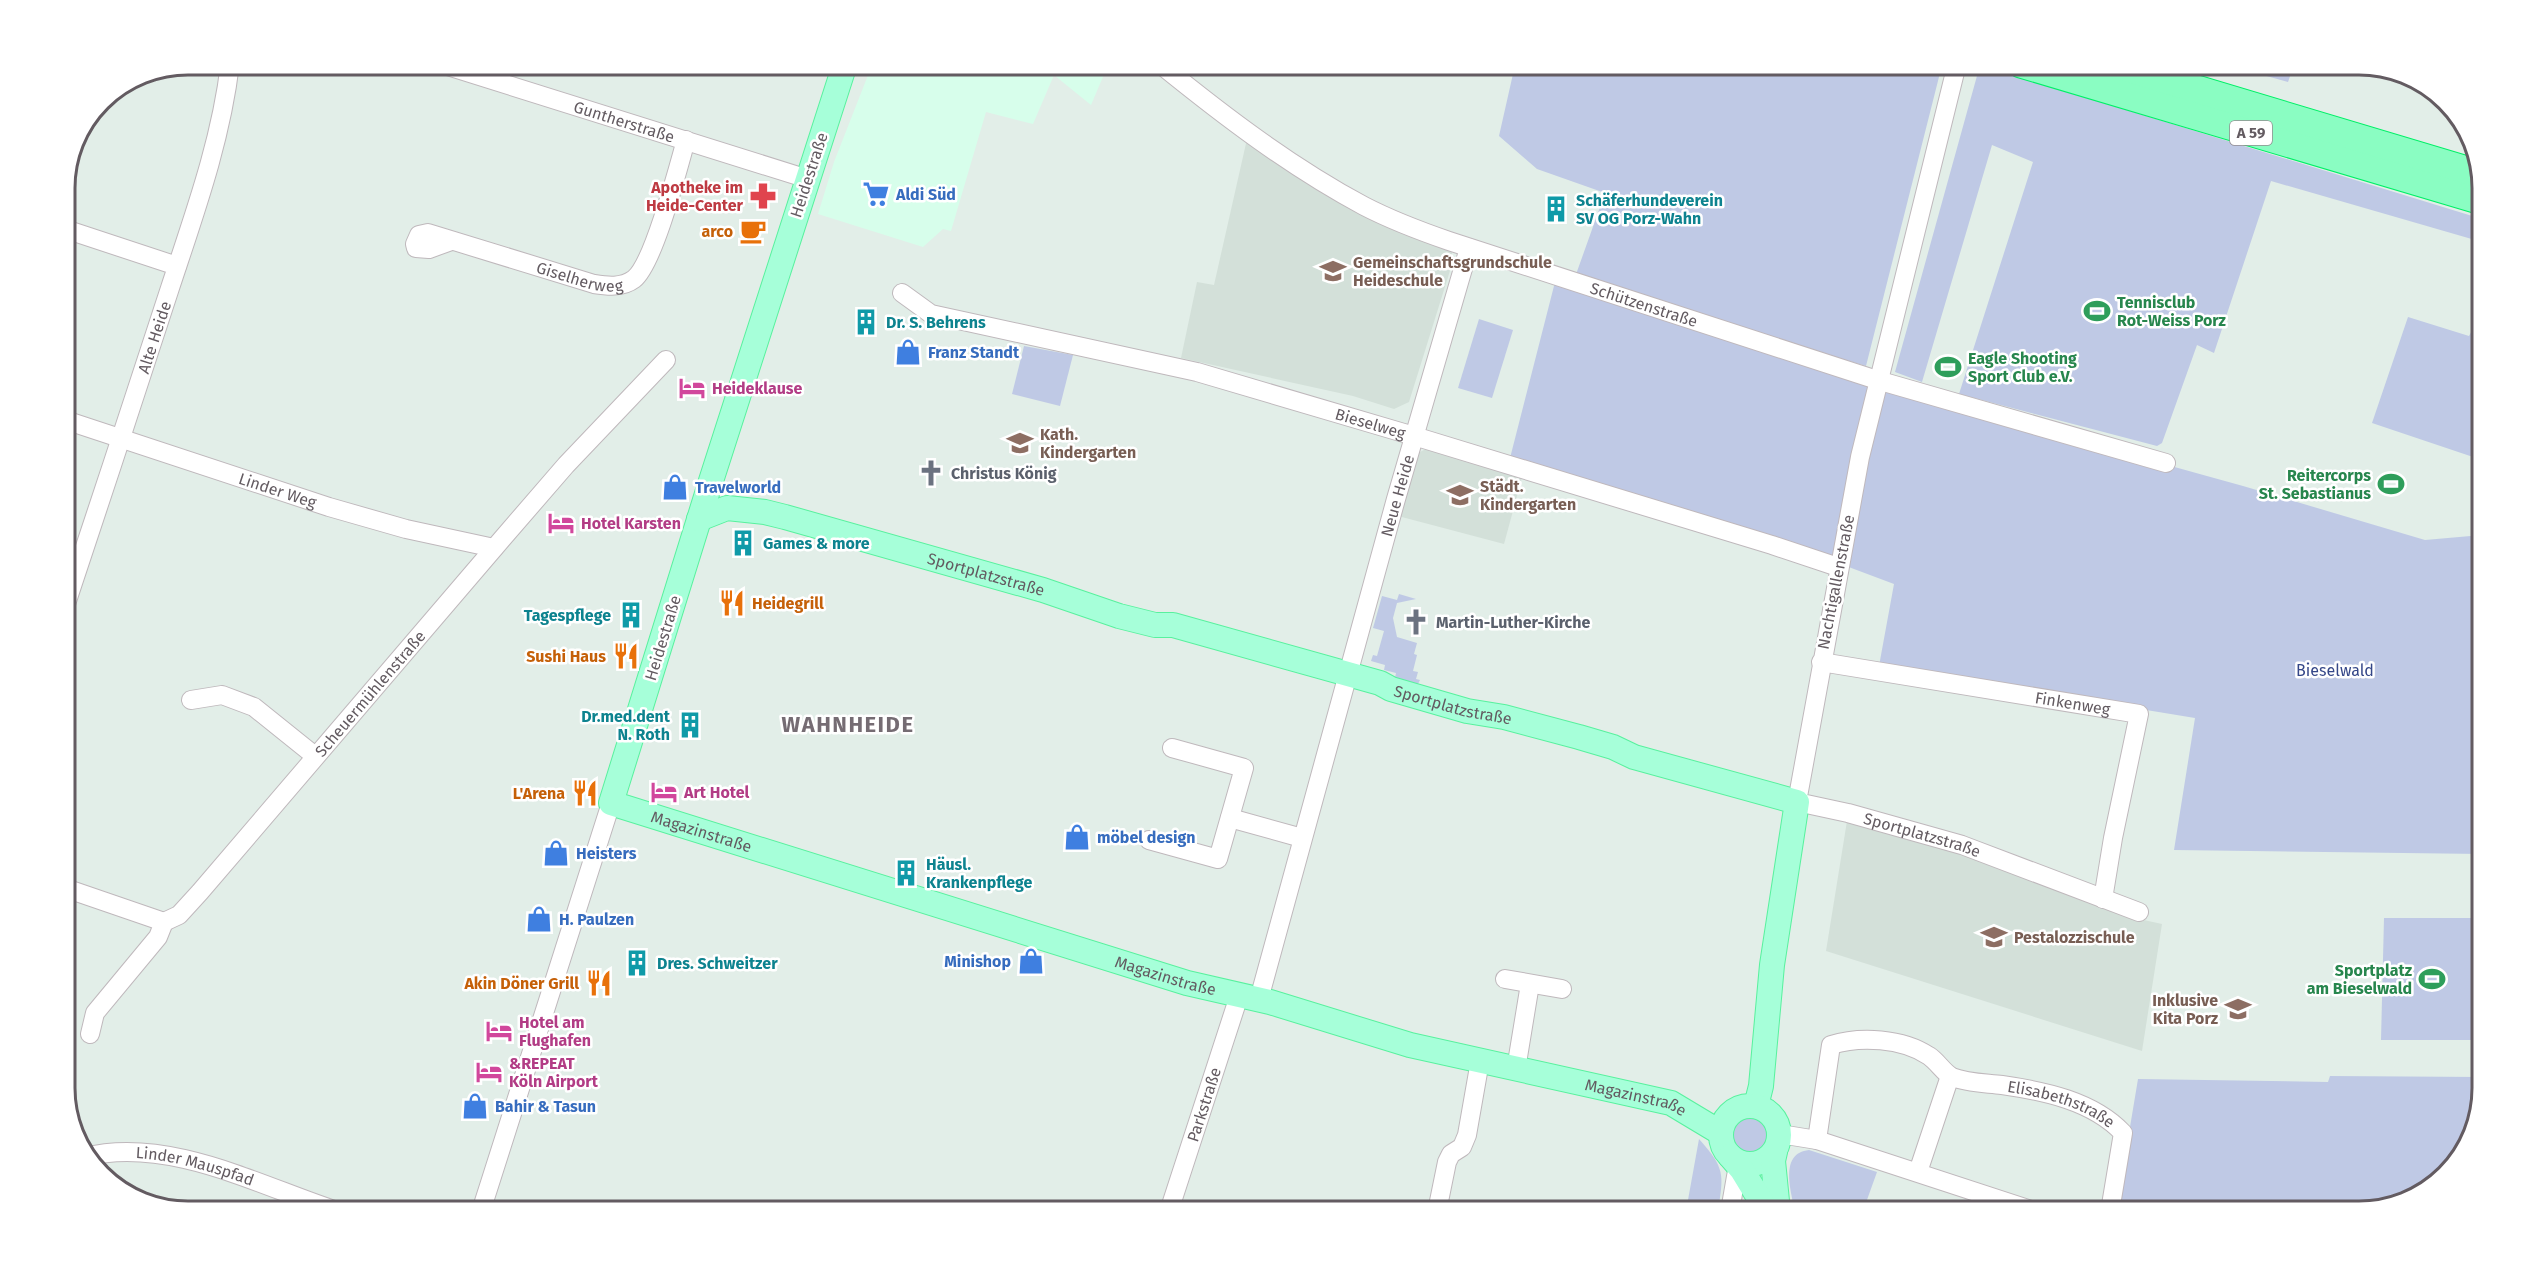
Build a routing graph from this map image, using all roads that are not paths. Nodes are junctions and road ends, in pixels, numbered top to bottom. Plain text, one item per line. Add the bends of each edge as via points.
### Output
1 (228, 75) edge
2 (476, 75) edge
3 (841, 75) edge
4 (1174, 75) edge
5 (1954, 75) edge
6 (2058, 75) edge
7 (2150, 75) edge
8 (686, 140) junction
9 (2471, 171) edge
10 (808, 178) junction
11 (2472, 198) edge
12 (75, 232) edge
13 (452, 241) dead end
14 (1469, 248) junction
15 (177, 266) junction
16 (902, 293) dead end
17 (666, 360) dead end
18 (1877, 380) junction
19 (75, 423) edge
20 (1414, 436) junction
21 (121, 438) junction
22 (2166, 463) dead end
23 (716, 467) junction
24 (765, 512) junction
25 (699, 519) junction
26 (494, 548) junction
27 (1838, 567) junction
28 (75, 577) edge
29 (1821, 662) junction
30 (1348, 674) junction
31 (191, 700) dead end
32 (1172, 748) dead end
33 (315, 756) junction
34 (1797, 802) junction
35 (611, 803) junction
36 (1230, 818) junction
37 (1302, 838) junction
38 (1149, 840) dead end
39 (75, 891) edge
40 (2103, 899) junction
41 (2139, 912) dead end
42 (164, 922) junction
43 (1505, 979) dead end
44 (1530, 984) junction
45 (1563, 989) dead end
46 (1249, 997) junction
47 (90, 1034) dead end
48 (1479, 1061) junction
49 (1516, 1069) junction
50 (1950, 1076) junction
51 (1756, 1106) junction
52 (1721, 1133) junction
53 (1817, 1140) junction
54 (1777, 1143) junction
55 (97, 1155) edge
56 (1734, 1160) junction
57 (1918, 1173) junction
58 (306, 1201) edge
59 (484, 1201) edge
60 (1173, 1201) edge
61 (1439, 1201) edge
62 (1731, 1201) edge
63 (1760, 1201) edge
64 (1777, 1201) edge
65 (1975, 1201) edge
66 (2112, 1201) edge

1 - 15 street, Alte Heide via 208,165
2 - 8 street, Guntherstraße
3 - 10 main road, Heidestraße
4 - 14 street, Schützenstraße via 1217,110 1348,196 1402,224
5 - 18 street, Nachtigallenstraße
6 - 11 highway, A 59
7 - 9 highway, A 59
8 - 10 street, Guntherstraße
8 - 13 street, Giselherweg via 647,259 633,279 624,283 594,284
10 - 23 main road, Heidestraße
12 - 15 street
14 - 18 street, Schützenstraße
14 - 20 street, Neue Heide
15 - 21 street, Alte Heide
16 - 20 street, Bieselweg via 931,314 1197,372
17 - 26 street, Scheuermühlenstraße
18 - 22 street, Schützenstraße
18 - 27 street, Nachtigallenstraße
19 - 21 street, Linder Weg
20 - 27 street, Bieselweg
20 - 30 street, Neue Heide
21 - 26 street, Linder Weg via 329,507
21 - 28 street, Alte Heide
23 - 24 main road via 731,495
23 - 25 main road, Heidestraße
24 - 25 main road via 727,508
24 - 30 main road, Sportplatzstraße via 1119,616 1173,625
25 - 35 main road, Heidestraße
26 - 33 street, Scheuermühlenstraße
27 - 29 street, Nachtigallenstraße
29 - 34 street, Nachtigallenstraße
29 - 40 street, Finkenweg via 2139,714
30 - 34 main road, Sportplatzstraße
30 - 37 street, Neue Heide
31 - 33 street via 222,694 254,707
32 - 36 street via 1244,768
33 - 42 street, Scheuermühlenstraße via 179,915
34 - 40 street, Sportplatzstraße via 1952,842
34 - 51 main road, Nachtigallenstraße via 1780,904
35 - 46 main road, Magazinstraße via 1187,983
35 - 59 street, Heidestraße
36 - 37 street
36 - 38 street via 1218,859
37 - 46 street, Parkstraße
39 - 42 street
40 - 41 street, Sportplatzstraße
42 - 47 street, Scheuermühlenstraße via 158,937 95,1013
43 - 44 street
44 - 45 street
44 - 49 street
46 - 48 main road, Magazinstraße via 1410,1045
46 - 60 street, Parkstraße
48 - 49 main road, Magazinstraße
48 - 61 street via 1467,1135 1462,1147 1447,1162
49 - 52 main road, Magazinstraße via 1671,1103
50 - 53 street via 1936,1060 1911,1048 1880,1040 1831,1045
50 - 57 street
50 - 66 street, Elisabethstraße via 2032,1090 2067,1100 2113,1122 2123,1133
51 - 52 main road via 1744,1106 1733,1112
51 - 54 main road via 1773,1116 1779,1126
52 - 56 main road via 1723,1145
53 - 54 street via 1800,1136
53 - 57 street
54 - 56 main road via 1765,1161 1753,1164
54 - 64 main road via 1773,1161
55 - 58 street, Linder Mauspfad via 126,1151 156,1153 223,1171
56 - 62 street
56 - 63 main road
57 - 65 street

